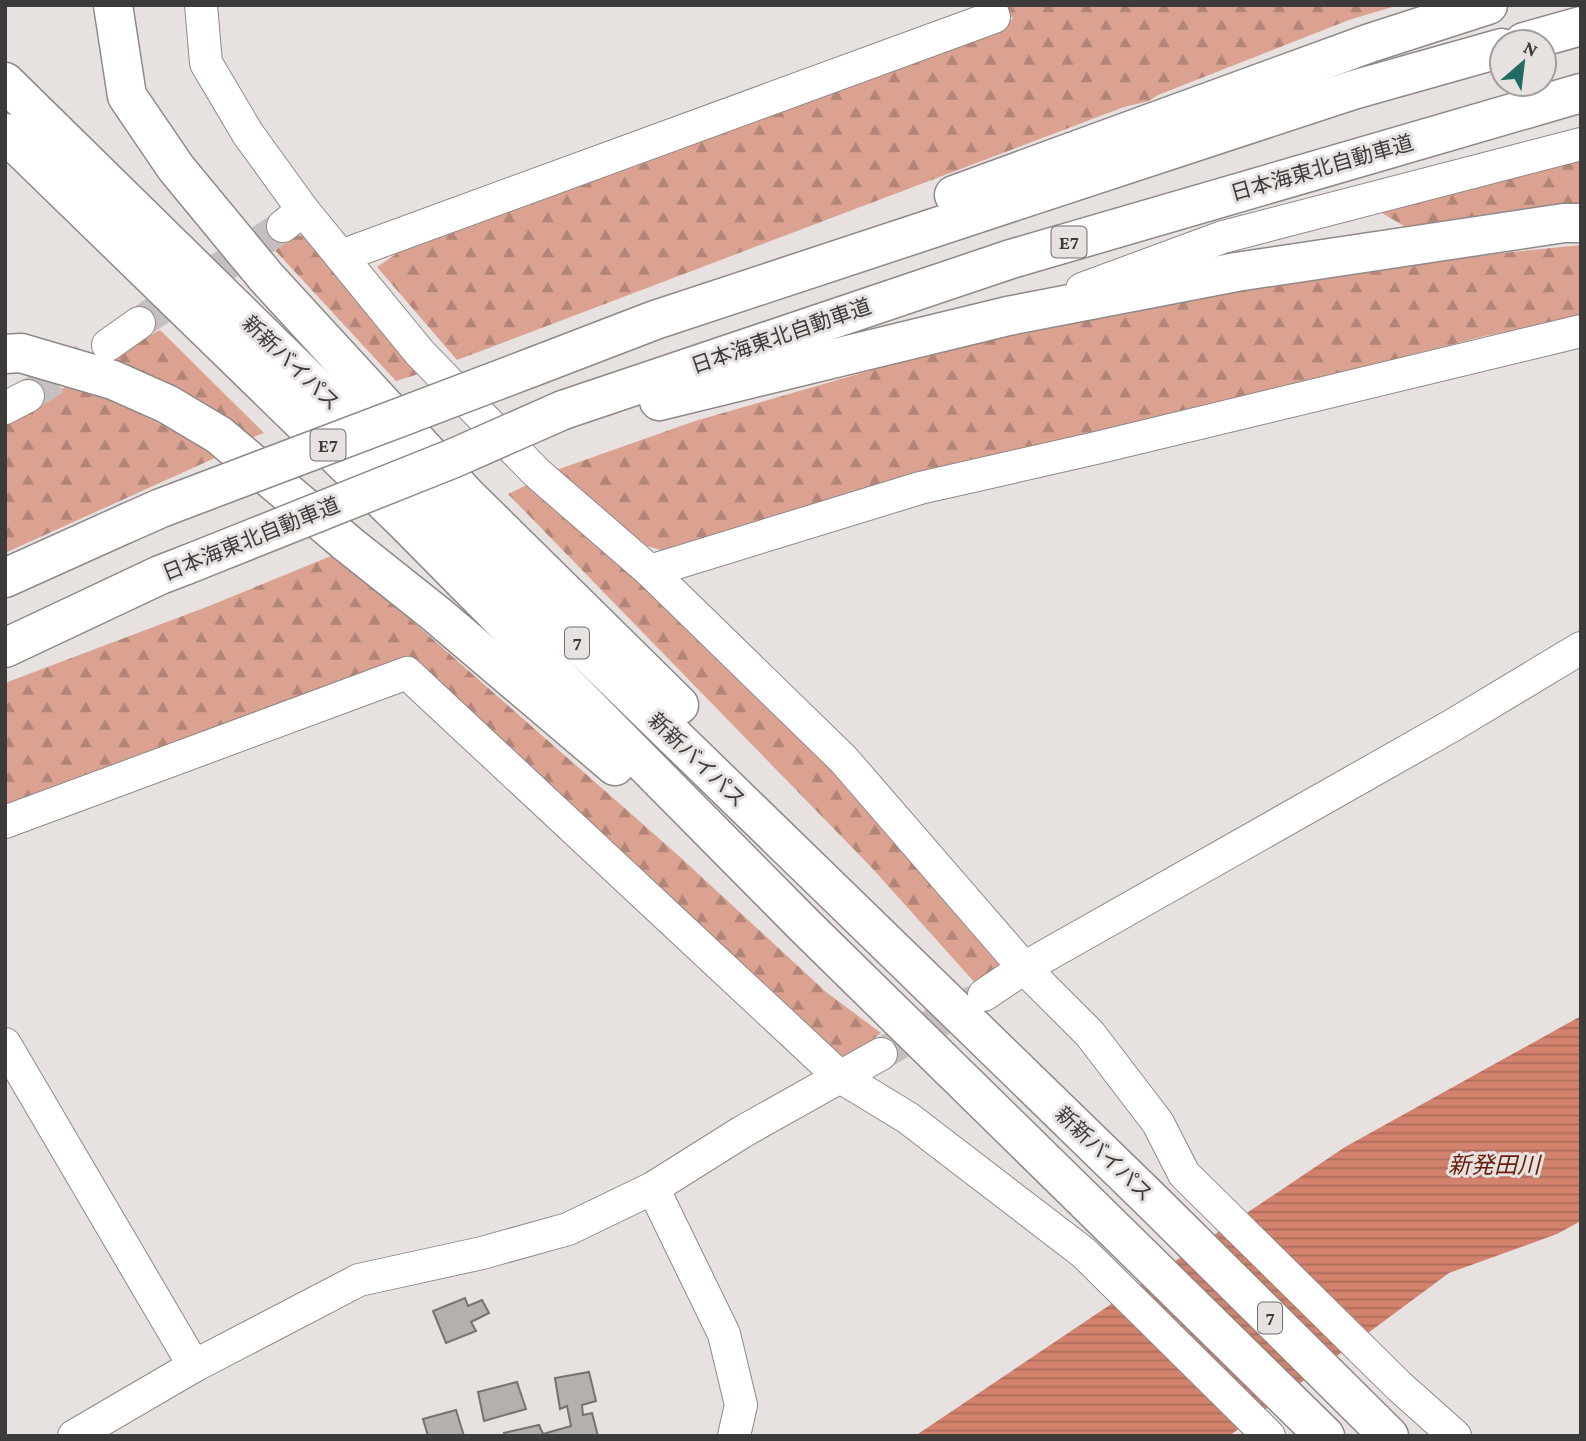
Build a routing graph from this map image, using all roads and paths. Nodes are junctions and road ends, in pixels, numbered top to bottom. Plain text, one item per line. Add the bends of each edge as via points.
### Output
1 (113, 5) edge
2 (201, 5) edge
3 (990, 5) edge
4 (1488, 5) edge
5 (1581, 26) edge
6 (1558, 32) edge
7 (1488, 52) edge
8 (5, 82) edge
9 (1581, 93) edge
10 (5, 133) edge
11 (1581, 144) edge
12 (1581, 223) edge
13 (341, 256) junction
14 (1008, 316) junction
15 (655, 320) junction
16 (139, 323) tunnel mouth
17 (1581, 331) edge
18 (107, 345) tunnel mouth
19 (5, 354) edge
20 (569, 415) junction
21 (650, 571) junction
22 (5, 578) edge
23 (1581, 648) edge
24 (5, 649) edge
25 (5, 822) edge
26 (809, 869) junction
27 (804, 925) junction
28 (1024, 968) junction
29 (984, 995) tunnel mouth
30 (5, 1044) edge
31 (881, 1054) tunnel mouth
32 (839, 1076) junction
33 (653, 1188) junction
34 (194, 1366) junction
35 (74, 1436) edge
36 (734, 1436) edge
37 (1269, 1436) edge
38 (1325, 1436) edge
39 (1389, 1436) edge
40 (1455, 1436) edge

1 - 26 highway via 127,96 176,168 267,277 467,496 756,781
2 - 13 street via 206,63 293,218
3 - 13 street via 994,17
4 - 15 highway via 1370,43 962,191
5 - 6 highway
7 - 15 highway, E7 via 1353,90
8 - 26 highway, 新新バイパス / 7
9 - 20 highway, 日本海東北自動車道 / E7 via 1011,259
10 - 27 highway, 新新バイパス / 7 via 404,520
11 - 14 street via 1223,237
12 - 14 highway via 1236,272
13 - 21 street via 420,353 537,473
14 - 20 highway
15 - 22 highway, E7, bridge via 161,508
16 - 18 street
17 - 21 street via 920,488
19 - 27 highway via 22,353 113,380 167,404 219,435
20 - 24 highway, 日本海東北自動車道 / E7, bridge via 186,565
21 - 28 street via 844,761
23 - 28 street
25 - 32 street via 407,673
26 - 39 highway, 新新バイパス / 7
27 - 38 highway, 新新バイパス / 7
28 - 29 street
28 - 40 street via 1090,1034 1158,1123 1184,1174
30 - 34 street
31 - 32 street
32 - 33 street
32 - 37 street via 908,1118 1084,1253
33 - 34 street via 568,1228 359,1280
33 - 36 street via 724,1335 741,1405
34 - 35 street

